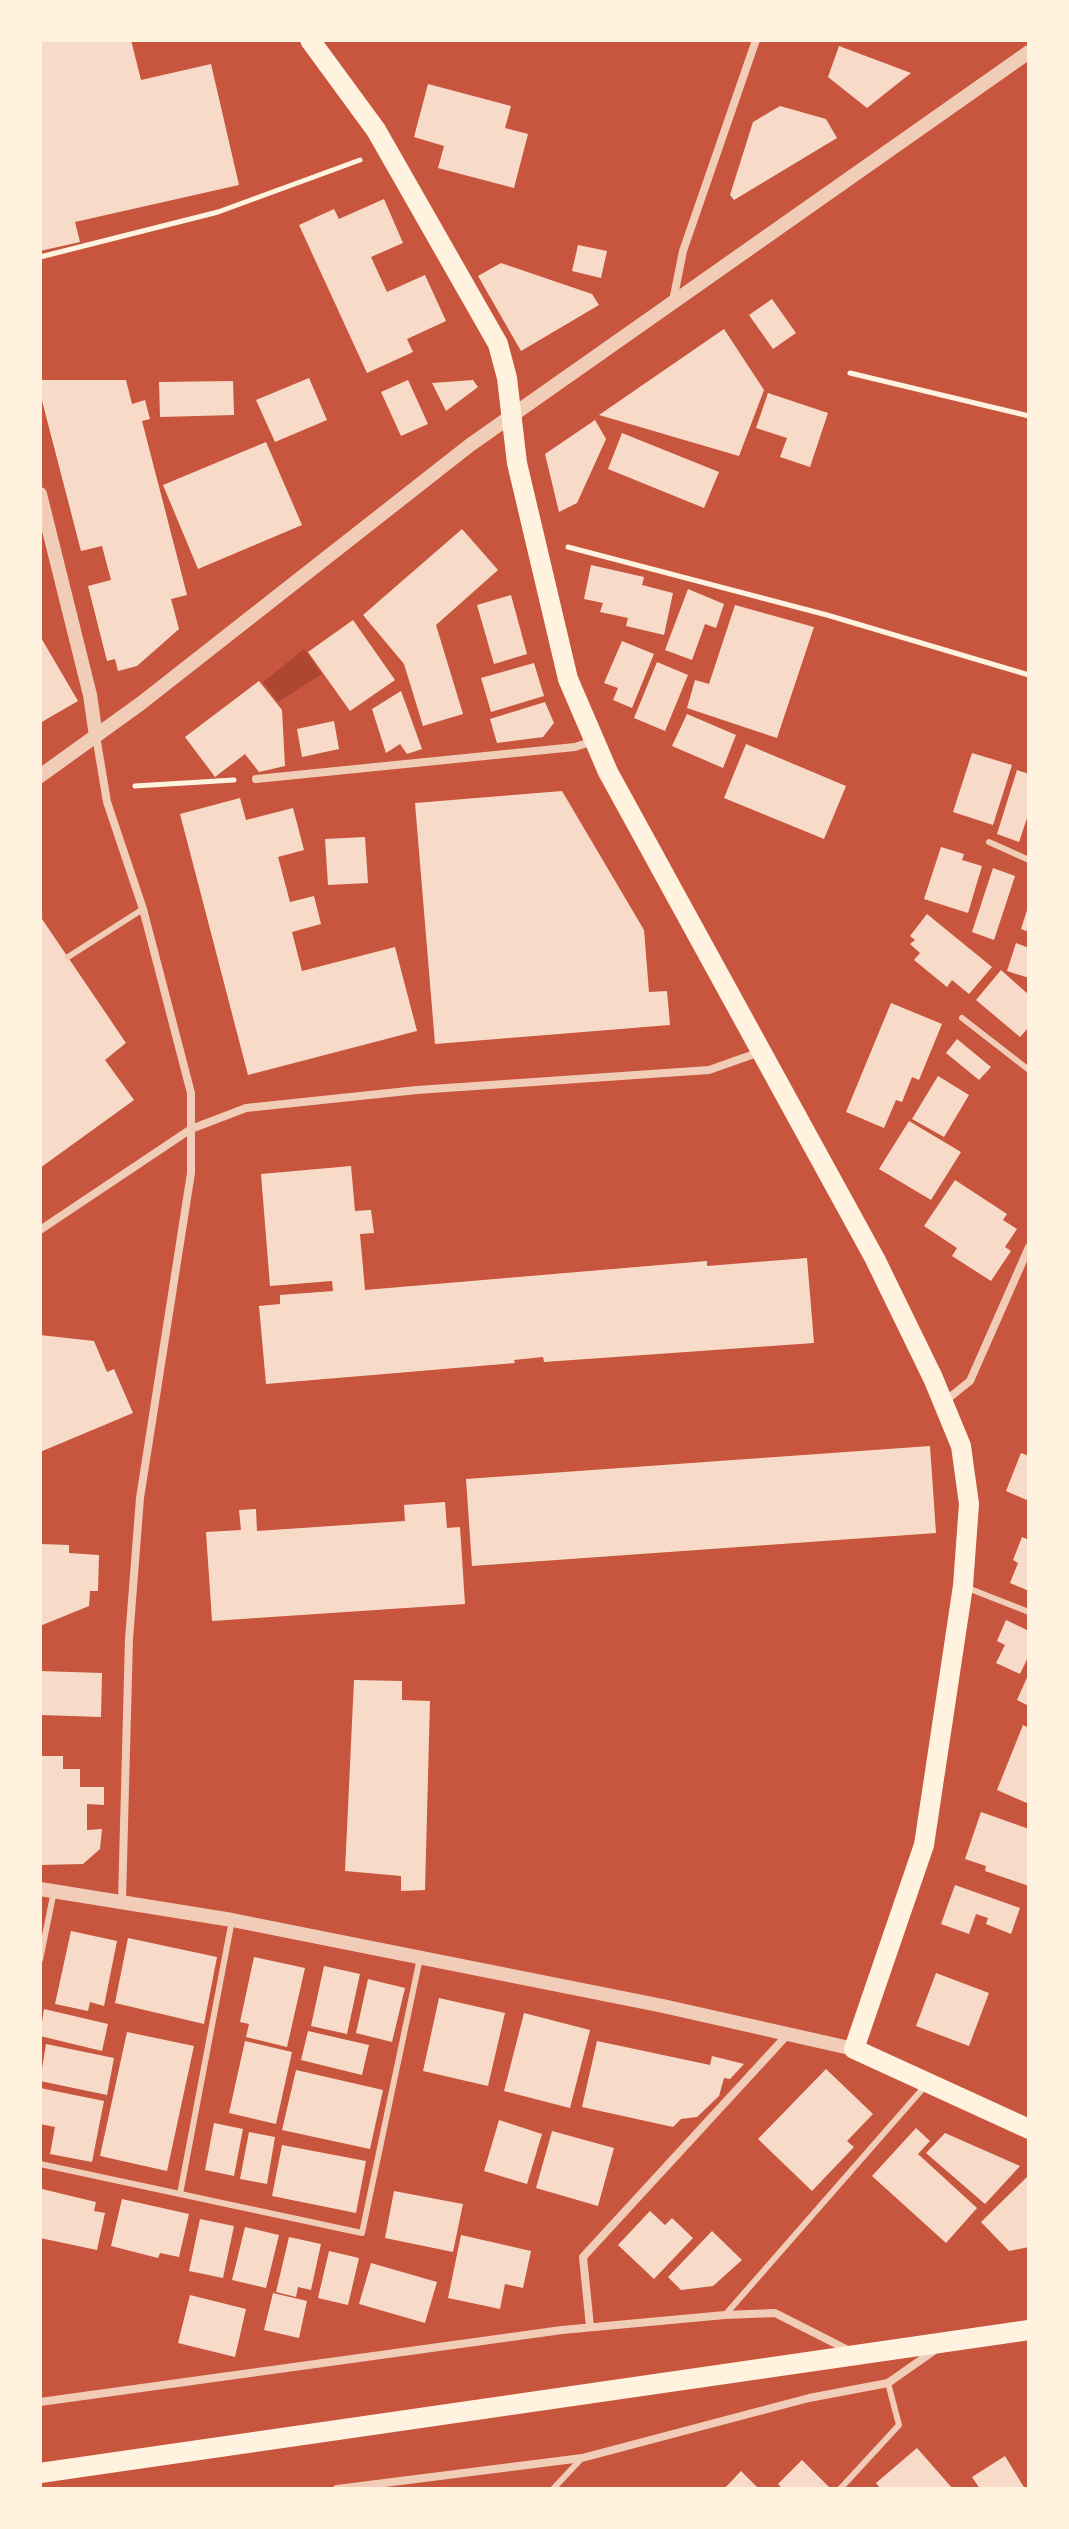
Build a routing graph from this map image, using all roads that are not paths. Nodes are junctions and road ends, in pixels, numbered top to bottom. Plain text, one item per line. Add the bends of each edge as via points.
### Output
1 (310, 40) edge
2 (756, 40) edge
3 (1029, 52) edge
4 (673, 302) junction
5 (512, 419) junction
6 (40, 494) edge
7 (96, 736) junction
8 (594, 741) junction
9 (40, 776) edge
10 (256, 779) dead end
11 (989, 842) dead end
12 (1029, 860) edge
13 (143, 909) junction
14 (68, 957) dead end
15 (962, 1018) dead end
16 (762, 1051) junction
17 (1029, 1070) edge
18 (191, 1129) junction
19 (40, 1230) edge
20 (1029, 1247) edge
21 (944, 1401) junction
22 (963, 1586) junction
23 (1029, 1612) edge
24 (47, 1890) edge
25 (122, 1900) junction
26 (232, 1920) junction
27 (420, 1958) junction
28 (40, 1960) edge
29 (789, 2032) junction
30 (854, 2049) junction
31 (926, 2085) junction
32 (1029, 2129) edge
33 (40, 2164) edge
34 (180, 2194) junction
35 (725, 2315) junction
36 (590, 2327) junction
37 (1029, 2330) edge
38 (946, 2343) junction
39 (857, 2355) junction
40 (888, 2383) junction
41 (40, 2402) edge
42 (582, 2458) junction
43 (40, 2473) edge
44 (337, 2489) edge
45 (553, 2489) edge
46 (840, 2489) edge

1 - 5 main road via 387,151 498,344
2 - 4 street via 683,251
3 - 4 street
4 - 5 street
5 - 7 street via 470,445
5 - 8 main road via 517,463 568,679
6 - 7 street
7 - 9 street
7 - 13 street via 107,802
8 - 10 street
8 - 16 main road
11 - 12 lane
13 - 14 lane
13 - 18 street via 191,1093
15 - 17 lane
16 - 18 street via 709,1070 246,1108
16 - 21 main road via 875,1259
18 - 19 street
18 - 25 street via 191,1173 140,1498 129,1639
20 - 21 street via 970,1381
21 - 22 main road via 961,1446 969,1504
22 - 23 lane
22 - 30 main road via 924,1845
24 - 25 street
24 - 28 lane
25 - 26 street
26 - 27 street
26 - 34 lane
27 - 29 street
27 - 34 lane via 362,2233
29 - 30 street
29 - 36 street via 583,2257
30 - 31 main road
31 - 32 main road
31 - 35 lane
33 - 34 lane
35 - 36 street
35 - 39 street via 775,2313
36 - 41 street
37 - 38 main road
38 - 39 main road
38 - 40 street
39 - 43 main road
40 - 42 street via 809,2398
40 - 46 lane via 899,2425
42 - 44 street
42 - 45 lane

